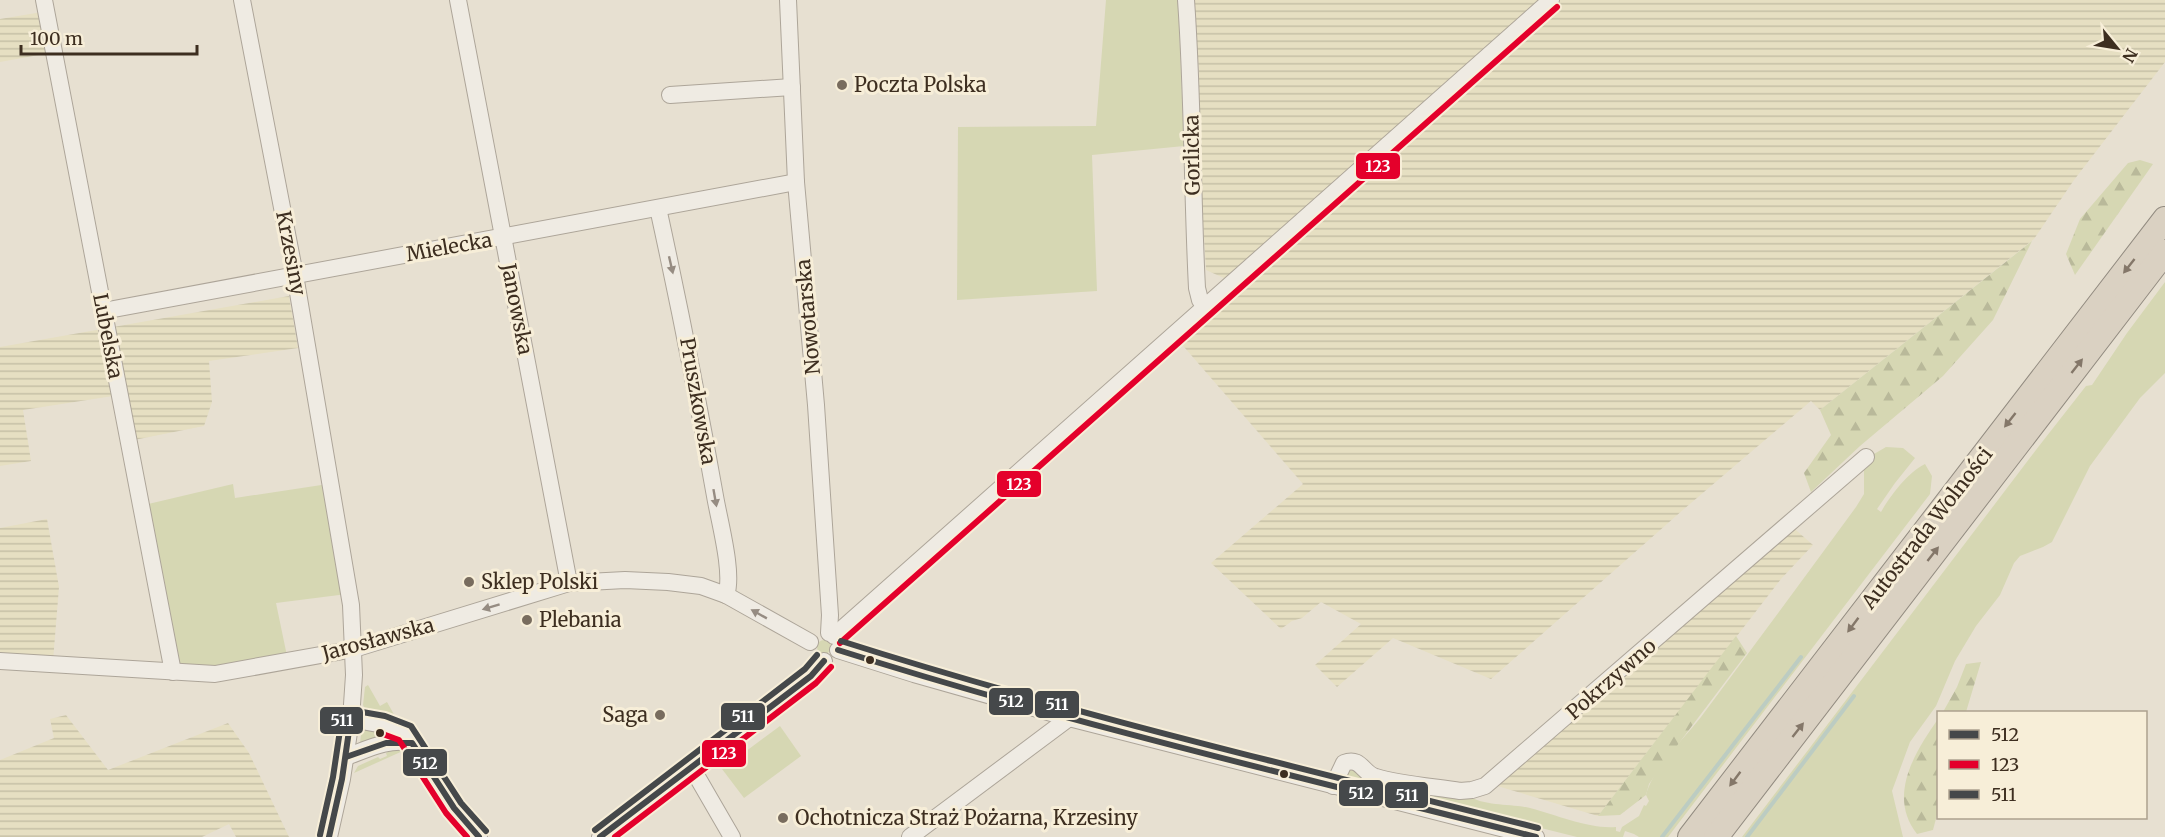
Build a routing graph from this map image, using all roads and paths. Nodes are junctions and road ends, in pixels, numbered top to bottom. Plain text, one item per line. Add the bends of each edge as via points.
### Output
1 (45, 0) edge
2 (242, 0) edge
3 (458, 0) edge
4 (788, 0) edge
5 (1186, 0) edge
6 (1551, 0) edge
7 (792, 87) junction
8 (670, 95) dead end
9 (796, 182) junction
10 (658, 208) junction
11 (2165, 219) edge
12 (503, 237) junction
13 (2165, 252) edge
14 (295, 275) junction
15 (1205, 308) junction
16 (103, 311) junction
17 (1866, 457) dead end
18 (570, 583) junction
19 (726, 595) junction
20 (834, 640) junction
21 (810, 642) junction
22 (354, 649) junction
23 (0, 661) edge
24 (824, 661) junction
25 (173, 672) junction
26 (1070, 718) junction
27 (351, 719) junction
28 (412, 743) junction
29 (346, 757) junction
30 (692, 768) junction
31 (1334, 786) junction
32 (329, 837) edge
33 (479, 837) edge
34 (600, 837) edge
35 (732, 837) edge
36 (910, 837) edge
37 (1536, 837) edge
38 (1690, 837) edge
39 (1716, 837) edge

1 - 16 street, Lubelska
2 - 14 street, Krzesiny
3 - 12 street, Janowska
4 - 7 street, Nowotarska
5 - 15 street, Gorlicka via 1197,288
6 - 15 street
7 - 8 street
7 - 9 street, Nowotarska
9 - 10 street, Mielecka
9 - 20 street, Nowotarska
10 - 12 street, Mielecka
10 -> 19 street, Pruszkowska via 681,309 719,517 729,582
11 -> 38 highway, Autostrada Wolności
12 - 14 street, Mielecka
12 - 18 street, Janowska
39 -> 13 highway, Autostrada Wolności
14 - 16 street, Mielecka
14 - 22 street, Krzesiny via 351,605
15 - 20 street
16 - 25 street, Lubelska
17 - 31 street, Pokrzywno via 1485,786 1460,791 1374,777 1360,764 1349,761
18 - 19 street, Jarosławska via 668,582 701,586
18 -> 22 street, Jarosławska
21 -> 19 street, Jarosławska
20 - 21 street via 816,634
20 - 24 street via 833,658
20 - 26 street via 914,674
21 - 24 street via 811,653
22 - 25 street, Jarosławska via 215,674
22 - 27 street, Krzesiny
23 - 25 street, Jarosławska
24 - 30 street via 811,676
26 - 31 street
26 - 36 street
27 - 28 street via 399,730
27 - 29 street, Krzesiny
28 - 29 street via 389,741
28 - 33 street via 454,808
29 - 32 street, Krzesiny
30 - 34 street
30 - 35 street
31 - 37 street

